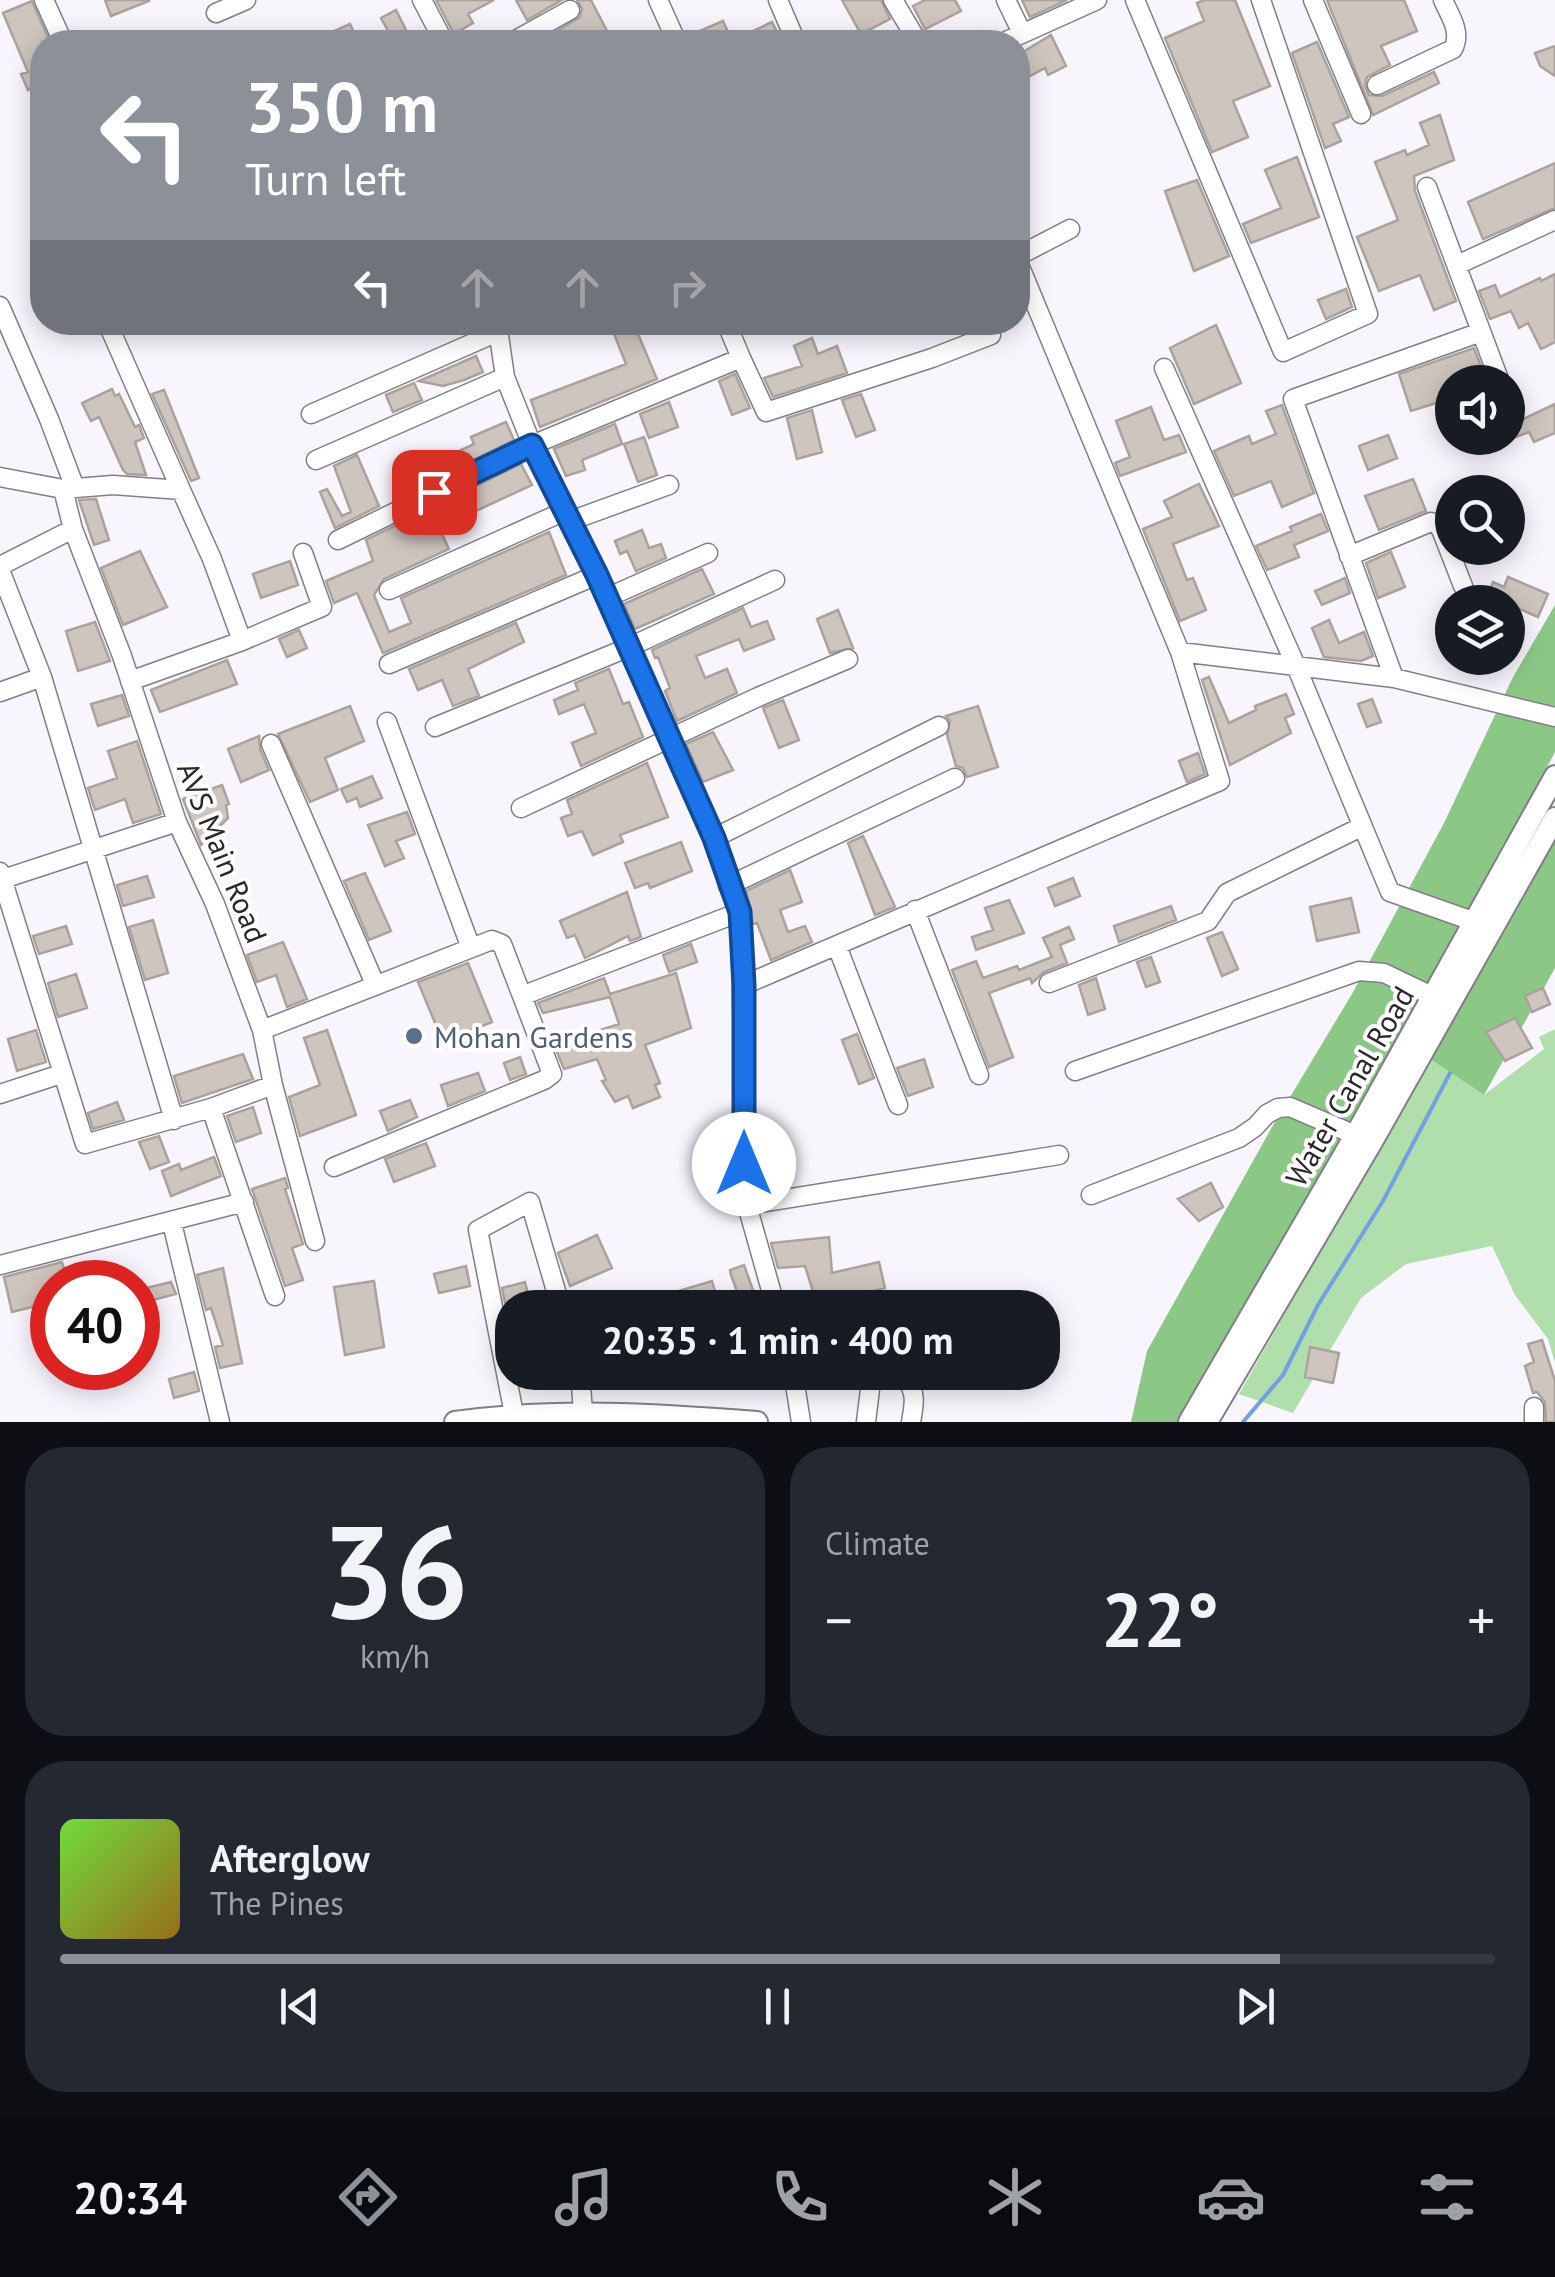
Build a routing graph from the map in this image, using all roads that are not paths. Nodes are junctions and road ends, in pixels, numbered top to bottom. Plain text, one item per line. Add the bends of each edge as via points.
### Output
1 (44, 0) edge
2 (246, 0) edge
3 (422, 0) edge
4 (658, 0) edge
5 (778, 0) edge
6 (893, 0) edge
7 (1006, 0) edge
8 (1098, 0) edge
9 (1135, 0) edge
10 (1261, 0) edge
11 (1312, 0) edge
12 (1443, 0) edge
13 (570, 10) dead end
14 (216, 13) dead end
15 (58, 30) edge
16 (438, 30) edge
17 (534, 30) edge
18 (671, 30) edge
19 (791, 30) edge
20 (911, 30) edge
21 (1021, 30) edge
22 (1029, 30) edge
23 (1377, 85) dead end
24 (1361, 114) dead end
25 (1427, 187) dead end
26 (1555, 220) edge
27 (1070, 230) dead end
28 (1030, 252) edge
29 (1457, 266) junction
30 (1030, 288) edge
31 (0, 306) edge
32 (1481, 332) junction
33 (113, 335) edge
34 (480, 335) edge
35 (500, 335) edge
36 (732, 335) edge
37 (991, 335) dead end
38 (742, 358) junction
39 (1494, 365) edge
40 (1164, 368) dead end
41 (505, 377) junction
42 (311, 414) dead end
43 (532, 445) junction
44 (316, 460) dead end
45 (0, 477) edge
46 (670, 486) dead end
47 (69, 488) junction
48 (181, 490) junction
49 (567, 516) junction
50 (73, 528) junction
51 (338, 540) dead end
52 (303, 553) dead end
53 (708, 553) dead end
54 (1349, 556) junction
55 (0, 568) edge
56 (597, 575) junction
57 (775, 580) dead end
58 (1463, 585) edge
59 (389, 590) dead end
60 (606, 598) junction
61 (242, 641) junction
62 (627, 648) junction
63 (1180, 652) junction
64 (848, 660) dead end
65 (389, 664) dead end
66 (1296, 666) junction
67 (42, 677) junction
68 (1394, 678) junction
69 (130, 680) junction
70 (0, 692) edge
71 (1555, 718) edge
72 (387, 722) dead end
73 (939, 726) dead end
74 (435, 727) dead end
75 (668, 740) junction
76 (271, 744) dead end
77 (1555, 776) edge
78 (955, 778) dead end
79 (521, 808) dead end
80 (1555, 818) edge
81 (177, 822) junction
82 (1361, 827) junction
83 (714, 838) junction
84 (92, 851) junction
85 (1, 878) edge
86 (728, 886) junction
87 (915, 910) junction
88 (740, 912) junction
89 (1485, 925) junction
90 (837, 946) junction
91 (471, 948) junction
92 (1050, 983) dead end
93 (375, 984) junction
94 (744, 985) junction
95 (524, 996) junction
96 (1434, 997) junction
97 (262, 1030) junction
98 (1075, 1071) dead end
99 (61, 1074) junction
100 (979, 1075) dead end
101 (273, 1085) junction
102 (0, 1094) edge
103 (898, 1105) dead end
104 (211, 1108) junction
105 (174, 1120) junction
106 (1364, 1138) junction
107 (1059, 1155) dead end
108 (334, 1166) dead end
109 (1091, 1195) dead end
110 (244, 1202) junction
111 (747, 1205) junction
112 (172, 1223) junction
113 (315, 1241) dead end
114 (0, 1265) edge
115 (556, 1290) edge
116 (771, 1290) edge
117 (275, 1296) dead end
118 (495, 1317) edge
119 (509, 1390) edge
120 (581, 1390) edge
121 (796, 1390) edge
122 (583, 1412) junction
123 (514, 1414) junction
124 (220, 1422) edge
125 (455, 1422) edge
126 (757, 1422) edge
127 (801, 1422) edge
128 (866, 1422) edge
129 (911, 1422) edge
130 (1189, 1422) edge
131 (1207, 1422) edge

1 - 15 street
2 - 14 street
3 - 16 street
4 - 18 street
5 - 19 street
6 - 20 street
7 - 21 street
8 - 22 street
9 - 10 street via 1283,352 1368,314
11 - 24 street
12 - 23 street via 1456,29 1453,49
13 - 17 street
25 - 29 street
26 - 29 street
27 - 28 street
29 - 32 street
30 - 63 street
31 - 47 street, AVS Main Road via 50,419
32 - 39 street
32 - 54 street via 1293,399
33 - 48 street
34 - 42 street
35 - 41 street
36 - 38 street
37 - 38 street via 766,412
38 - 43 street
40 - 66 street
41 - 43 street
41 - 44 street
43 - 49 street
43 - 51 street
45 - 47 street
46 - 49 street
47 - 48 street
47 - 50 street, AVS Main Road
48 - 61 street
49 - 56 street
49 - 59 street
50 - 55 street
50 - 69 street, AVS Main Road
52 - 61 street via 322,607
53 - 60 street
54 - 58 street via 1431,522 1438,524
54 - 68 street
55 - 67 street
56 - 60 street
56 - 65 street
57 - 62 street
60 - 62 street
61 - 69 street
62 - 74 street
62 - 75 street
63 - 66 street
63 - 87 street via 1220,781
64 - 75 street
66 - 68 street
66 - 82 street
67 - 70 street
67 - 84 street
68 - 71 street
69 - 81 street, AVS Main Road
72 - 91 street
73 - 83 street
75 - 79 street
75 - 83 street
76 - 93 street
77 - 89 main road, Water Canal Road
78 - 86 street
80 - 89 main road, Water Canal Road
81 - 84 street
81 - 97 street, AVS Main Road
82 - 89 street via 1390,892
82 - 92 street via 1227,893 1208,921
83 - 86 street
84 - 85 street
84 - 105 street
85 - 99 street
86 - 88 street
87 - 90 street
87 - 100 street
88 - 94 street
88 - 95 street
89 - 96 main road, Water Canal Road
89 - 106 main road, Water Canal Road
90 - 94 street
90 - 103 street
91 - 93 street
91 - 95 street via 498,940
93 - 97 street
94 - 111 street
95 - 108 street via 553,1070 550,1083
96 - 98 street via 1384,972 1358,972
96 - 106 main road, Water Canal Road
97 - 101 street, AVS Main Road
99 - 102 street
99 - 105 street via 85,1144
101 - 104 street
101 - 113 street, AVS Main Road
104 - 105 street
104 - 110 street
106 - 109 street via 1278,1108 1239,1138
106 - 130 main road, Water Canal Road
106 - 131 main road, Water Canal Road
107 - 111 street
110 - 112 street
110 - 117 street
111 - 116 street
112 - 114 street
112 - 124 street
115 - 118 street via 530,1202 478,1230
119 - 123 street
120 - 122 street
121 - 127 street
122 - 123 main road
122 - 126 main road
123 - 125 main road
128 - 129 street via 876,1374 906,1379 912,1387

